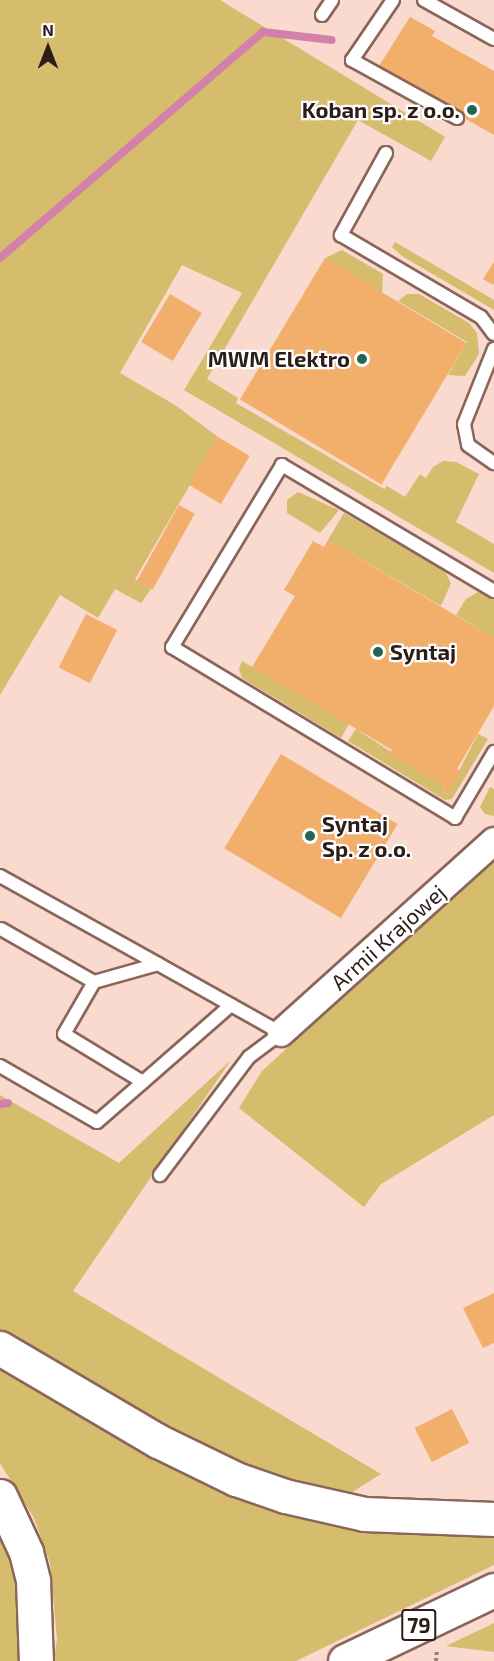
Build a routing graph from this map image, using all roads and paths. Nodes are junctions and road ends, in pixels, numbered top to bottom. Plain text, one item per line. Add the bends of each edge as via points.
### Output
1 (332, 0) edge
2 (393, 0) edge
3 (424, 0) edge
4 (322, 15) dead end
5 (494, 39) edge
6 (457, 118) dead end
7 (386, 153) dead end
8 (494, 334) edge
9 (494, 350) edge
10 (494, 463) edge
11 (494, 591) edge
12 (494, 752) edge
13 (494, 841) edge
14 (0, 876) edge
15 (1, 929) edge
16 (158, 964) junction
17 (94, 982) junction
18 (231, 1005) junction
19 (281, 1033) junction
20 (0, 1066) edge
21 (143, 1082) junction
22 (160, 1175) dead end
23 (0, 1348) edge
24 (0, 1496) edge
25 (494, 1519) edge
26 (494, 1590) edge
27 (36, 1661) edge
28 (345, 1661) edge

1 - 4 lane
2 - 6 lane via 352,60
3 - 5 lane
7 - 8 lane via 341,235 481,316
9 - 10 lane via 464,424 468,445
11 - 12 lane via 282,465 172,647 455,818
13 - 19 street, Armii Krajowej
14 - 16 lane
15 - 17 lane
16 - 17 lane
16 - 18 lane
17 - 21 lane via 64,1034
18 - 19 lane
18 - 21 lane
19 - 22 lane via 249,1057
20 - 21 lane via 97,1122
23 - 25 main road via 158,1441 236,1479 364,1514
24 - 27 main road via 26,1552 33,1581
26 - 28 main road, 79

